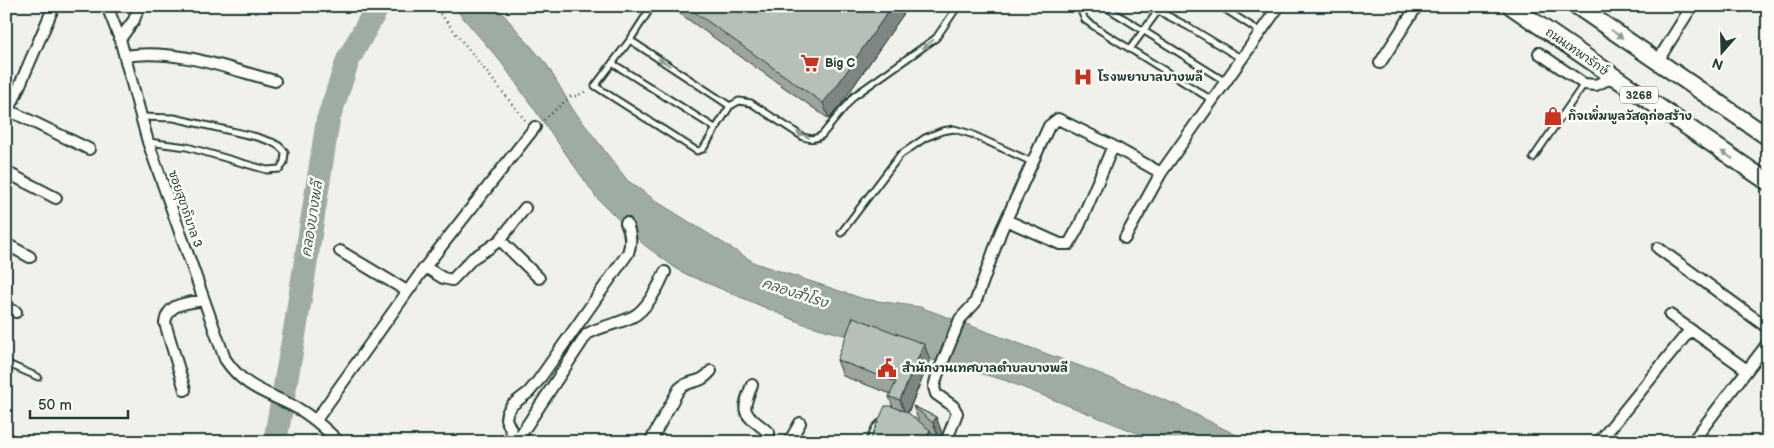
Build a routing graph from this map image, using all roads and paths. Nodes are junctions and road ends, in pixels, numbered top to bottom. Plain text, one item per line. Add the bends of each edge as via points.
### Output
1 (54, 6) edge
2 (107, 6) edge
3 (139, 6) edge
4 (434, 6) edge
5 (652, 6) edge
6 (958, 6) edge
7 (1080, 6) edge
8 (1104, 6) edge
9 (1149, 6) edge
10 (1220, 6) edge
11 (1417, 6) edge
12 (1511, 6) edge
13 (1577, 6) edge
14 (1692, 6) edge
15 (1275, 8) edge
16 (1158, 11) junction
17 (1256, 29) dead end
18 (1144, 32) junction
19 (120, 39) junction
20 (630, 40) junction
21 (1130, 49) junction
22 (1539, 53) dead end
23 (125, 56) junction
24 (1243, 59) junction
25 (1657, 62) junction
26 (612, 63) junction
27 (1380, 63) dead end
28 (1613, 77) junction
29 (276, 81) dead end
30 (1226, 83) junction
31 (1584, 84) junction
32 (595, 86) junction
33 (1213, 100) junction
34 (730, 106) junction
35 (7, 112) edge
36 (141, 117) junction
37 (535, 127) junction
38 (716, 128) junction
39 (1768, 137) edge
40 (148, 142) junction
41 (1114, 146) junction
42 (89, 149) dead end
43 (1533, 158) dead end
44 (1032, 162) junction
45 (6, 172) edge
46 (1161, 173) junction
47 (1768, 182) edge
48 (56, 198) dead end
49 (525, 208) dead end
50 (1006, 220) junction
51 (626, 223) dead end
52 (841, 233) dead end
53 (1125, 238) dead end
54 (500, 240) junction
55 (6, 244) edge
56 (1658, 248) dead end
57 (340, 251) dead end
58 (30, 256) dead end
59 (425, 268) junction
60 (665, 272) dead end
61 (539, 278) dead end
62 (408, 291) junction
63 (204, 300) junction
64 (1670, 315) dead end
65 (1768, 328) edge
66 (1690, 330) junction
67 (1768, 343) edge
68 (6, 363) edge
69 (1747, 370) junction
70 (711, 371) dead end
71 (38, 377) dead end
72 (752, 385) dead end
73 (185, 390) dead end
74 (316, 420) junction
75 (884, 420) edge
76 (800, 423) dead end
77 (925, 430) edge
78 (339, 442) edge
79 (516, 442) edge
80 (650, 442) edge
81 (769, 442) edge
82 (789, 442) edge
83 (869, 442) edge
84 (936, 442) edge
85 (946, 442) edge
86 (1599, 442) edge
87 (1692, 442) edge

1 - 35 street
2 - 19 street, ซอยสุขาภิบาล 3
3 - 19 street via 134,20
4 - 37 path via 524,120
5 - 20 lane
6 -> 34 lane via 936,38 854,96 817,138 803,137 751,103 739,101
7 - 21 lane via 1085,20
8 - 18 lane
9 - 16 lane
10 - 17 lane
11 - 27 street
12 - 28 main road, ถนนเทพารักษ์ / 3268
13 -> 25 main road
14 - 25 street
15 - 24 street
16 - 18 lane
16 - 24 lane
18 - 21 lane
18 - 30 lane
19 - 23 street, ซอยสุขาภิบาล 3
20 - 26 lane
34 -> 20 lane
21 - 33 lane
22 - 31 street
23 - 29 street via 144,53 181,56
23 - 36 street, ซอยสุขาภิบาล 3
24 - 30 street
25 - 39 main road
26 - 32 lane
26 - 38 lane
28 - 31 street via 1596,85
47 -> 28 main road, ถนนเทพารักษ์ / 3268
30 - 33 street
31 - 43 lane
32 - 37 path via 578,96 571,96
32 - 38 lane via 697,151 703,149
33 - 46 street
34 - 38 lane
35 - 42 street
36 - 40 street, ซอยสุขาภิบาล 3
36 - 40 lane via 174,118 257,136 279,146 284,152 284,162 280,168 266,170 187,147
37 - 59 street
40 - 63 street, ซอยสุขาภิบาล 3
41 - 44 street via 1058,119 1049,126
41 - 46 street
41 - 50 street via 1069,244 1060,244
44 - 50 street
44 - 52 lane via 971,134 954,129 942,131 900,155
45 - 48 street
46 - 53 street
49 - 54 street
50 - 85 street via 975,303 960,319 934,387 936,394 953,406 957,414
51 - 79 street via 631,238 628,253 538,382 507,413 506,420
54 - 59 street via 472,258 452,280
54 - 61 street
55 - 58 street
56 - 65 street
57 - 62 street
59 - 62 street
60 - 79 street via 642,310 587,334
62 - 74 street
63 - 73 street via 171,308 166,317 165,324
63 - 74 street, ซอยสุขาภิบาล 3 via 225,359 234,372 249,385
64 - 66 street
66 - 69 street
66 - 86 street
67 - 69 street
68 - 71 lane
69 - 87 street
70 - 80 street via 702,380 687,383 679,389
72 - 81 street via 745,413 769,433
74 - 78 street, ซอยสุขาภิบาล 3
75 - 83 lane via 875,428
76 - 82 street
77 - 84 lane

